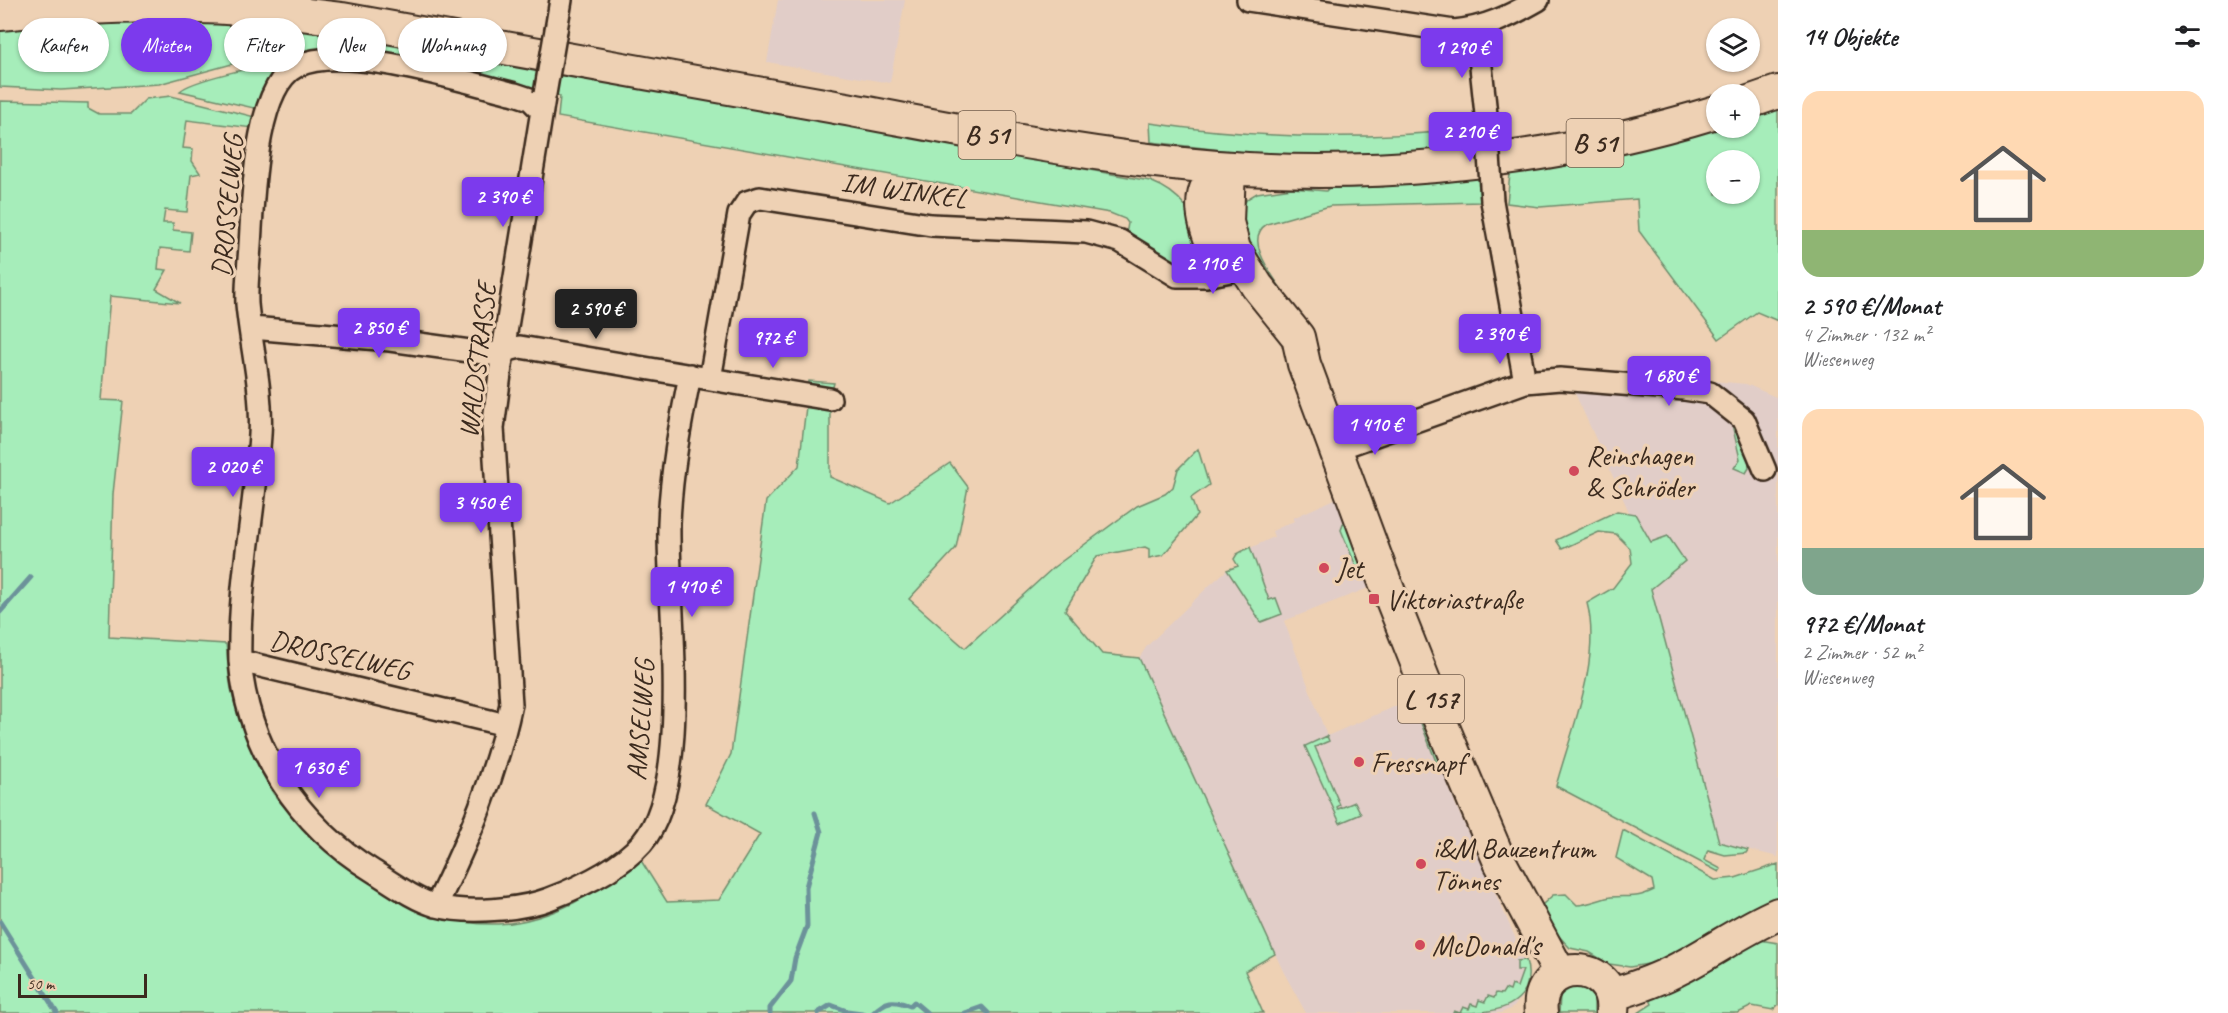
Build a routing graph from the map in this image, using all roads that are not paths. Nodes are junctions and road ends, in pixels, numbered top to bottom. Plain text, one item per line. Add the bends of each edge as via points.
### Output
1 (561, 0) edge
2 (1248, 0) edge
3 (1538, 0) edge
4 (0, 14) edge
5 (1477, 29) junction
6 (1778, 92) edge
7 (1760, 98) edge
8 (544, 103) junction
9 (1706, 115) edge
10 (1156, 161) junction
11 (1229, 168) junction
12 (1204, 219) junction
13 (1236, 270) junction
14 (252, 328) junction
15 (502, 351) junction
16 (700, 377) junction
17 (1525, 382) junction
18 (830, 399) dead end
19 (1336, 449) junction
20 (1765, 470) dead end
21 (240, 661) junction
22 (507, 725) junction
23 (436, 906) junction
24 (1778, 914) edge
25 (1560, 974) junction
26 (1611, 1004) edge
27 (1541, 1013) edge

1 - 8 street, WALDSTRASSE, bridge
2 - 5 street via 1454,31
3 - 5 street
4 - 10 main road, B 51 via 155,4 295,13
5 - 17 street, bridge via 1492,201
6 - 7 main road
8 - 14 street, DROSSELWEG via 402,67 327,60 297,66 287,73 274,93 257,151 247,303
8 - 15 street, WALDSTRASSE
9 - 11 main road, B 51 via 1580,146 1473,162 1392,168
10 - 11 main road, B 51
10 - 12 main road via 1184,187
11 - 12 main road, L 157 via 1220,171 1206,186
11 - 13 main road, L 157 via 1228,228
12 - 13 main road, L 157 via 1214,247
13 - 16 street, IM WINKEL via 1191,278 1177,276 1129,245 1086,232 942,227 760,198 747,202 739,214
13 - 19 main road, L 157 via 1284,345 1305,364
14 - 15 street via 491,354
14 - 21 street, DROSSELWEG via 260,432
15 - 16 street via 520,347
15 - 22 street, WALDSTRASSE via 493,428 511,693
16 - 18 street
16 - 23 street, AMSELWEG via 670,485 675,715 660,813 642,843 612,867 574,889 532,905 490,910
17 - 19 street
17 - 20 street via 1560,379 1710,393 1744,420
19 - 25 main road, L 157 via 1380,572 1484,825
21 - 22 street, DROSSELWEG
21 - 23 street, AMSELWEG via 246,700 258,737 282,787 319,828 358,862
22 - 23 street via 471,834
24 - 26 main road
25 - 26 main road via 1578,970 1594,975 1602,980
25 - 27 main road via 1542,993

